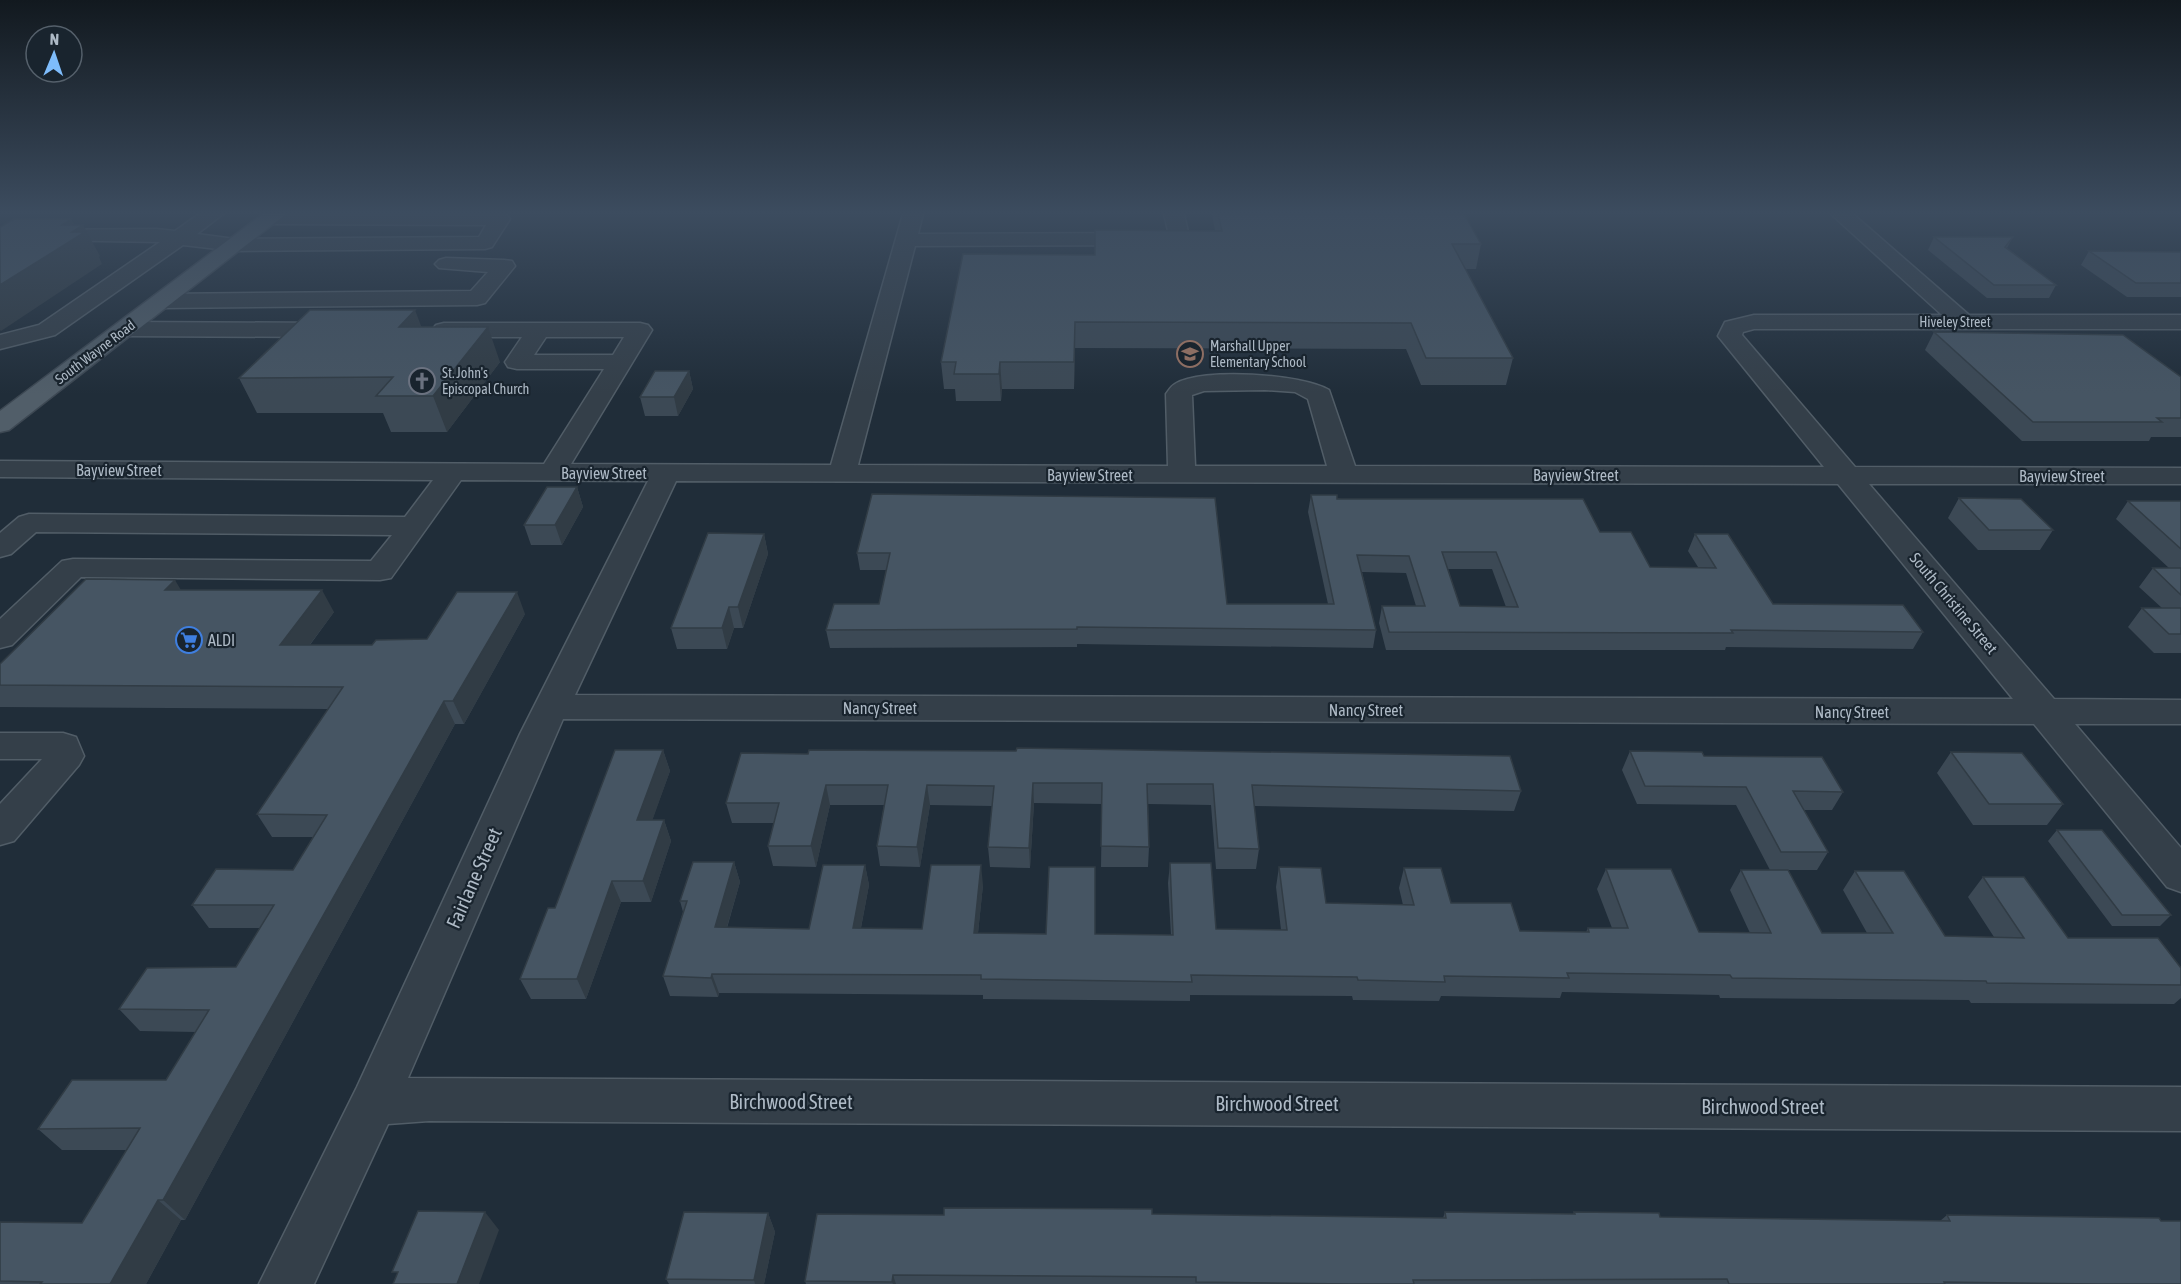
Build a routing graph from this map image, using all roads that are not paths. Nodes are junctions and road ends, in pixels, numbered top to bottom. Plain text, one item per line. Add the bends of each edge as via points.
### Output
1 (126, 274) edge
2 (197, 274) edge
3 (497, 274) edge
4 (897, 274) edge
5 (1909, 274) edge
6 (162, 301) junction
7 (1963, 322) junction
8 (2181, 322) edge
9 (124, 329) junction
10 (349, 330) edge
11 (420, 330) edge
12 (540, 330) junction
13 (1732, 330) joint
14 (0, 342) edge
15 (621, 362) junction
16 (1, 423) edge
17 (0, 469) edge
18 (453, 472) junction
19 (552, 473) junction
20 (666, 473) junction
21 (842, 474) junction
22 (1182, 475) junction
23 (1846, 475) junction
24 (1344, 476) junction
25 (2181, 476) edge
26 (120, 524) junction
27 (413, 526) junction
28 (0, 548) edge
29 (73, 568) junction
30 (0, 637) edge
31 (551, 707) junction
32 (2045, 712) junction
33 (2181, 712) edge
34 (0, 746) edge
35 (0, 830) edge
36 (2181, 876) edge
37 (374, 1103) junction
38 (2181, 1109) edge
39 (286, 1284) edge

1 - 14 street via 47,330
2 - 6 main road, South Wayne Road
3 - 6 street via 477,298
4 - 21 street
5 - 7 street
6 - 9 main road, South Wayne Road
7 - 8 street, Hiveley Street
7 - 13 street, Hiveley Street via 1754,322
9 - 10 street
9 - 16 main road, South Wayne Road
11 - 12 street
12 - 15 street via 640,330
12 - 15 street via 517,362
13 - 23 street, South Christine Street via 1734,342
15 - 19 street
17 - 18 street, Bayview Street
18 - 19 street, Bayview Street
18 - 27 street
19 - 20 street, Bayview Street
20 - 21 street, Bayview Street
20 - 31 street, Fairlane Street
21 - 22 street, Bayview Street
22 - 24 street, Bayview Street
22 - 24 street via 1182,390 1204,384 1271,384 1306,387 1320,395
23 - 24 street, Bayview Street
23 - 25 street, Bayview Street
23 - 32 street, South Christine Street
26 - 27 street
26 - 28 street via 29,523
26 - 29 street
27 - 29 street via 380,571
29 - 30 street
31 - 32 street, Nancy Street
31 - 37 street, Fairlane Street
32 - 33 street, Nancy Street
32 - 36 street, South Christine Street
34 - 35 street via 63,746 66,756
37 - 38 street, Birchwood Street via 441,1100
37 - 39 street, Fairlane Street

